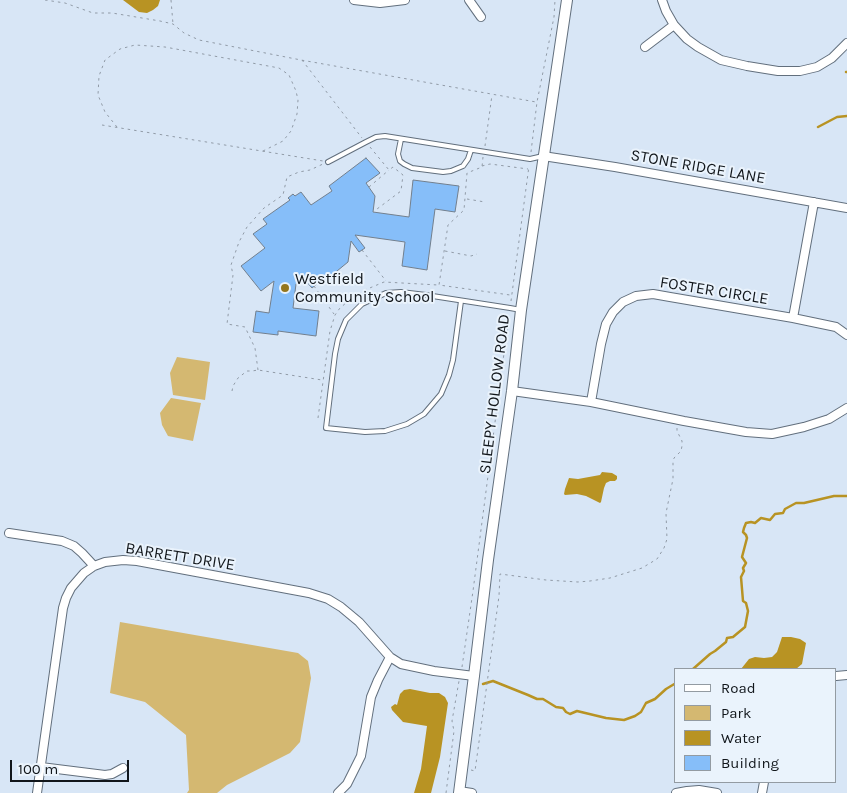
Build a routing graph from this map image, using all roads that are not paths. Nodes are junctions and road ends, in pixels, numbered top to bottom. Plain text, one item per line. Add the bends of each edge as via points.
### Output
1 (354, 0) edge
2 (405, 0) edge
3 (469, 0) edge
4 (567, 0) edge
5 (662, 0) edge
6 (481, 17) dead end
7 (674, 25) junction
8 (847, 43) edge
9 (645, 46) dead end
10 (401, 139) junction
11 (472, 150) junction
12 (543, 156) junction
13 (328, 162) road end
14 (814, 202) junction
15 (847, 208) edge
16 (461, 301) junction
17 (521, 310) junction
18 (793, 318) junction
19 (847, 334) edge
20 (512, 391) junction
21 (591, 402) junction
22 (847, 408) edge
23 (9, 533) dead end
24 (94, 566) junction
25 (390, 657) junction
26 (474, 676) junction
27 (41, 767) junction
28 (123, 768) dead end
29 (459, 792) edge
30 (37, 793) edge
31 (338, 793) edge
32 (472, 793) edge
33 (676, 793) edge
34 (717, 793) edge

1 - 2 street via 380,3
3 - 6 street
4 - 12 street, SLEEPY HOLLOW ROAD
5 - 7 street
7 - 8 street via 687,39 721,60 778,71 816,67 832,58
7 - 9 street
10 - 11 lane
10 - 11 lane via 400,161 412,168 452,170 462,166
10 - 13 lane via 376,138
11 - 12 lane via 530,159
12 - 14 street, STONE RIDGE LANE
12 - 17 street, SLEEPY HOLLOW ROAD
14 - 15 street, STONE RIDGE LANE
14 - 18 street
16 - 16 lane via 392,292 368,301 352,314 342,327 336,346 326,428 385,431 424,414 441,394 449,375
16 - 17 lane
17 - 20 street, SLEEPY HOLLOW ROAD
18 - 19 street, FOSTER CIRCLE via 836,326
18 - 21 street, FOSTER CIRCLE via 653,294 636,296 623,302 606,324
20 - 21 street
20 - 26 street, SLEEPY HOLLOW ROAD
21 - 22 street via 678,420 772,434 830,419
23 - 24 street via 62,541 74,546
24 - 25 street, BARRETT DRIVE via 105,562 137,561 309,593 342,607
24 - 27 street, BARRETT DRIVE via 71,588 63,608
25 - 26 street, BARRETT DRIVE via 413,667
25 - 31 street via 371,697 361,756 348,784
26 - 29 street, SLEEPY HOLLOW ROAD
27 - 28 street via 105,776
27 - 30 street, BARRETT DRIVE
29 - 32 street
33 - 34 street via 686,790

